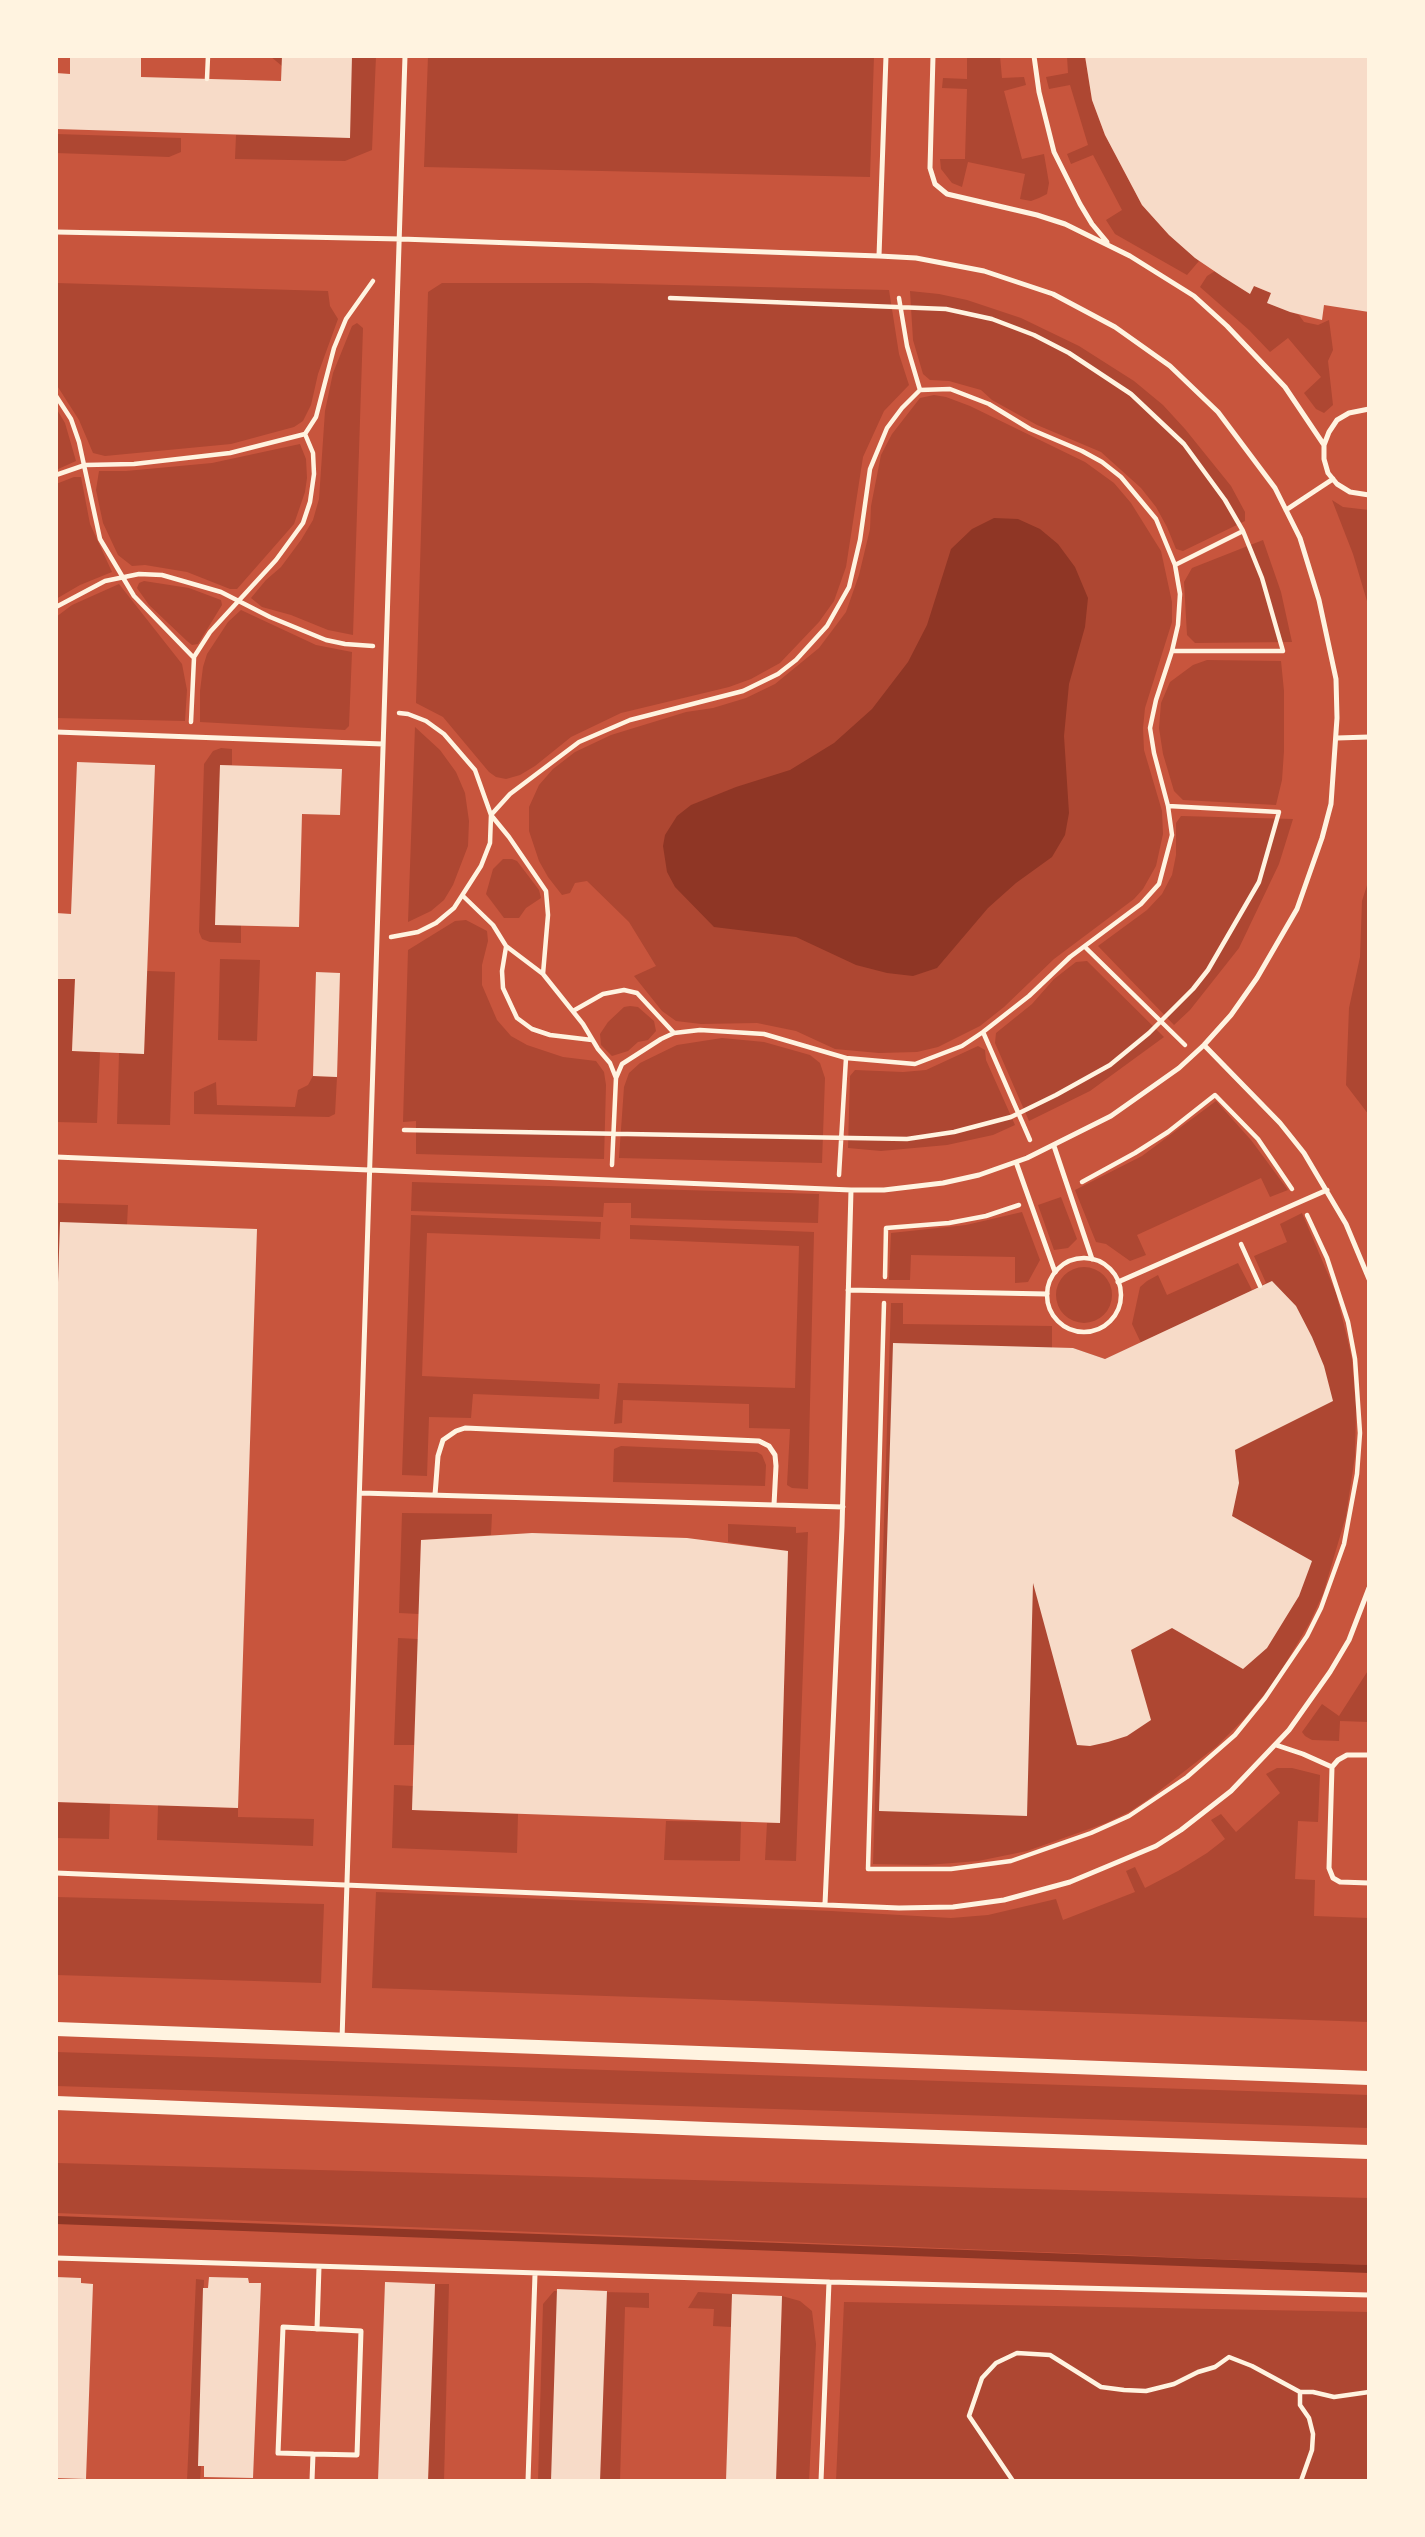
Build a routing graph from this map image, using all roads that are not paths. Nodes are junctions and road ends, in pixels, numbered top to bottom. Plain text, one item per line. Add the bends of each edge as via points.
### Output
1 (405, 56) edge
2 (886, 56) edge
3 (933, 56) edge
4 (1034, 56) edge
5 (56, 232) edge
6 (401, 239) junction
7 (1111, 246) junction
8 (879, 256) junction
9 (1369, 409) edge
10 (1324, 445) junction
11 (1333, 479) junction
12 (1369, 495) edge
13 (1286, 510) junction
14 (56, 732) edge
15 (1369, 737) edge
16 (1336, 738) junction
17 (383, 744) junction
18 (1204, 1045) junction
19 (1054, 1146) junction
20 (56, 1157) edge
21 (1016, 1162) junction
22 (369, 1170) junction
23 (851, 1190) junction
24 (1327, 1190) junction
25 (1092, 1259) road end
26 (1055, 1272) road end
27 (1369, 1279) edge
28 (1118, 1282) road end
29 (848, 1290) junction
30 (1047, 1294) road end
31 (360, 1493) junction
32 (435, 1495) junction
33 (774, 1505) junction
34 (843, 1507) junction
35 (1369, 1588) edge
36 (1276, 1745) junction
37 (1369, 1755) edge
38 (1332, 1767) junction
39 (56, 1873) edge
40 (1369, 1883) edge
41 (348, 1884) junction
42 (825, 1904) junction
43 (56, 2029) edge
44 (342, 2040) junction
45 (1369, 2078) edge
46 (56, 2103) edge
47 (1369, 2152) edge
48 (56, 2258) edge
49 (319, 2267) junction
50 (535, 2274) junction
51 (829, 2283) junction
52 (1369, 2295) edge
53 (317, 2329) junction
54 (313, 2454) junction
55 (312, 2481) edge
56 (528, 2481) edge
57 (821, 2481) edge

1 - 6 lane
2 - 8 lane
3 - 7 lane via 930,168 935,184 947,194 1046,218
4 - 7 lane via 1054,152 1086,214
5 - 6 lane
6 - 8 lane
6 - 17 lane
7 - 10 lane via 1194,296 1227,326 1285,387
8 - 13 lane via 984,271 1053,294 1115,327 1170,366 1219,412
9 - 10 lane via 1349,412 1337,420
10 - 11 lane via 1324,459
11 - 12 lane via 1350,492
11 - 13 lane
13 - 16 lane via 1310,567 1329,642 1336,679
14 - 17 lane
15 - 16 lane
16 - 18 lane via 1331,804 1297,909 1257,978
17 - 22 lane
18 - 19 lane via 1111,1116
18 - 24 lane via 1280,1123
19 - 21 lane
19 - 25 lane
20 - 22 lane
21 - 23 lane via 943,1183
21 - 26 lane
22 - 23 lane
22 - 31 lane
23 - 29 lane
24 - 27 lane
24 - 28 lane
29 - 30 lane
29 - 34 lane
31 - 32 lane
31 - 41 lane
32 - 33 lane
32 - 33 lane via 443,1440 465,1428 759,1441 775,1455
33 - 34 lane
34 - 42 lane
35 - 36 lane via 1349,1640
36 - 38 lane
36 - 42 lane via 1231,1791 1181,1830 1156,1846 1070,1882 963,1906
37 - 38 lane via 1346,1755
38 - 40 lane via 1332,1878
39 - 41 lane
41 - 42 lane
41 - 44 lane
43 - 44 main road
44 - 45 main road
46 - 47 main road
48 - 49 lane
49 - 50 lane
49 - 53 lane
50 - 51 lane
50 - 56 lane
51 - 52 lane
51 - 57 lane
53 - 54 lane via 283,2327 278,2453
53 - 54 lane via 361,2331 357,2455
54 - 55 lane

